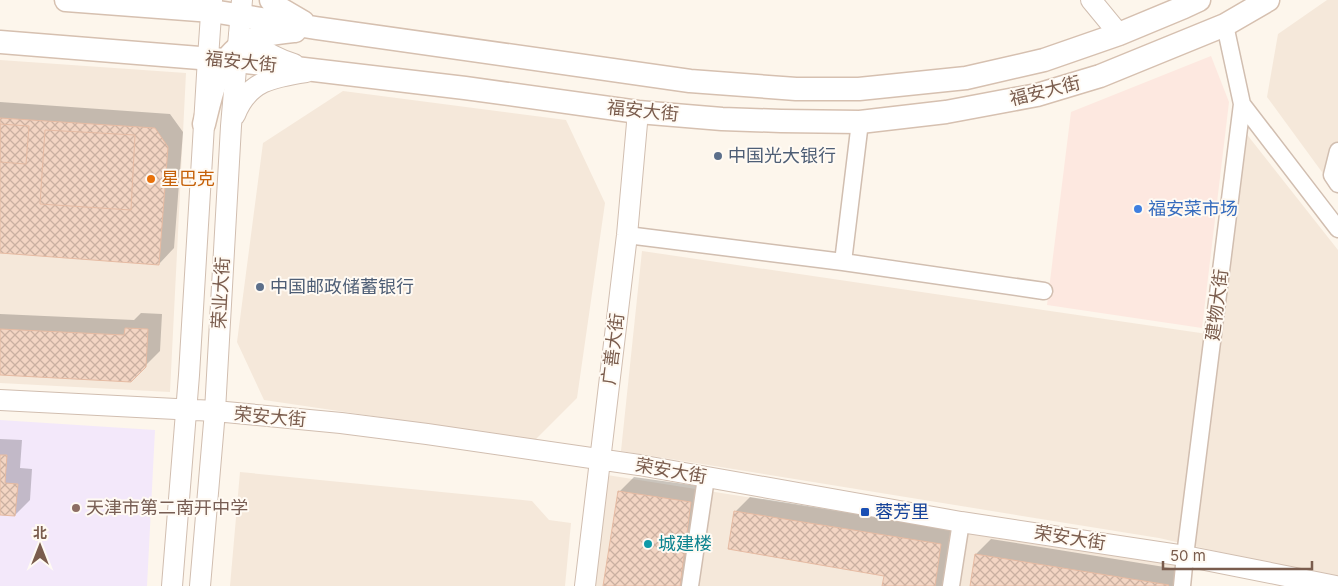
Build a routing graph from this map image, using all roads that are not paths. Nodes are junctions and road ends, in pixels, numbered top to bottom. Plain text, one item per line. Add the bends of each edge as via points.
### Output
1 (66, 0) edge
2 (271, 0) edge
3 (1091, 0) edge
4 (1198, 0) edge
5 (1268, 0) edge
6 (1225, 25) junction
7 (230, 28) edge
8 (316, 28) junction
9 (1119, 34) junction
10 (0, 42) edge
11 (316, 70) junction
12 (1242, 104) junction
13 (638, 112) junction
14 (860, 122) junction
15 (204, 124) joint
16 (231, 126) junction
17 (1338, 151) edge
18 (1338, 184) edge
19 (1338, 229) edge
20 (627, 235) junction
21 (843, 262) junction
22 (1044, 291) dead end
23 (0, 400) edge
24 (186, 410) junction
25 (215, 412) junction
26 (600, 460) junction
27 (706, 478) junction
28 (961, 522) junction
29 (1185, 556) junction
30 (172, 586) edge
31 (200, 586) edge
32 (585, 586) edge
33 (690, 586) edge
34 (951, 586) edge
35 (1182, 586) edge
36 (1336, 586) edge

1 - 7 main road, 福安大街
2 - 8 main road via 296,19
3 - 9 street
4 - 9 main road, 福安大街
5 - 6 main road, 福安大街
6 - 12 street, 建物大街
6 - 14 main road, 福安大街 via 1100,76 1037,95 946,112
7 - 8 main road, 福安大街
7 - 10 main road, 福安大街
7 - 11 main road, 福安大街
7 - 15 main road
7 - 16 street, 荣业大街
8 - 9 main road, 福安大街 via 690,80 796,90 858,89 966,78 1044,60
11 - 13 main road, 福安大街
11 - 16 street via 262,82 244,97
12 - 19 street
12 - 29 street, 建物大街
13 - 14 main road, 福安大街 via 722,119
13 - 20 street, 广善大街
14 - 21 street
15 - 24 street, 荣业大街
16 - 25 street, 荣业大街
17 - 18 street via 1332,175
20 - 21 street
20 - 26 street, 广善大街
21 - 22 street
23 - 24 street, 荣安大街
24 - 25 street, 荣安大街
24 - 30 street, 荣业大街
25 - 26 street, 荣安大街 via 341,423
25 - 31 street, 荣业大街
26 - 27 street, 荣安大街
26 - 32 street, 广善大街
27 - 28 street, 荣安大街
27 - 33 street
28 - 29 street, 荣安大街
28 - 34 street
29 - 35 street, 建物大街
29 - 36 street, 荣安大街

